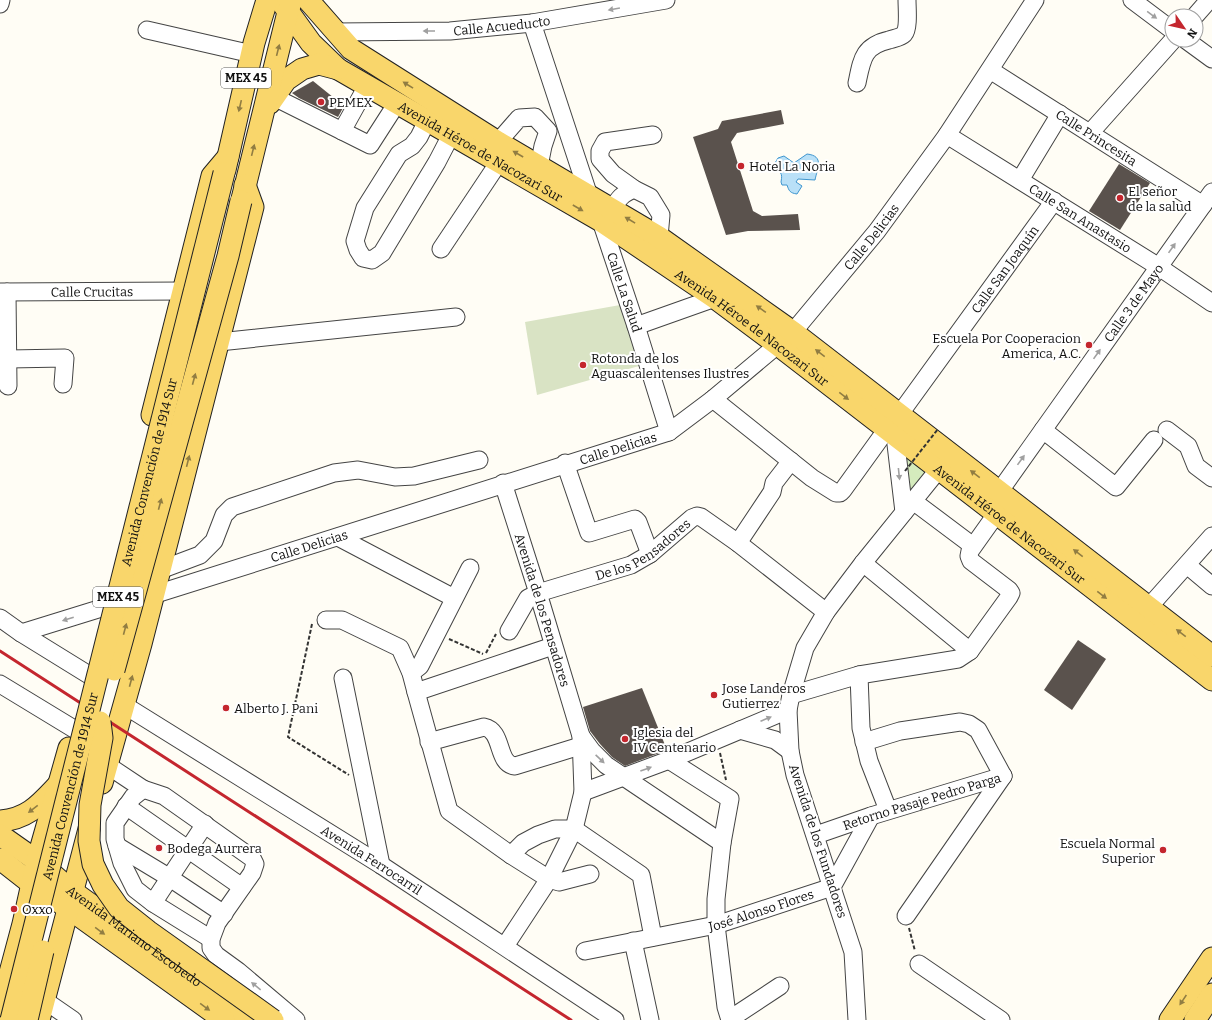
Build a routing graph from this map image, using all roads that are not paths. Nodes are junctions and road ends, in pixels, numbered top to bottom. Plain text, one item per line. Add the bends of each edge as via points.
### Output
1 (1, 0) edge
2 (251, 0) edge
3 (267, 0) edge
4 (308, 0) edge
5 (327, 0) edge
6 (666, 0) edge
7 (907, 0) edge
8 (1035, 0) edge
9 (1132, 0) edge
10 (1209, 0) edge
11 (0, 4) edge
12 (287, 4) edge
13 (1202, 8) edge
14 (532, 23) junction
15 (1164, 24) edge
16 (147, 30) dead end
17 (335, 32) junction
18 (253, 48) junction
19 (1166, 48) edge
20 (1197, 48) edge
21 (1212, 59) edge
22 (338, 69) junction
23 (990, 70) junction
24 (857, 83) dead end
25 (367, 86) junction
26 (272, 95) junction
27 (397, 103) junction
28 (1060, 114) junction
29 (428, 121) junction
30 (342, 131) junction
31 (1090, 133) junction
32 (451, 135) junction
33 (652, 135) dead end
34 (947, 135) junction
35 (499, 152) junction
36 (226, 165) junction
37 (539, 166) junction
38 (1020, 180) junction
39 (634, 189) junction
40 (243, 193) junction
41 (589, 196) junction
42 (1207, 198) edge
43 (1054, 201) junction
44 (607, 215) junction
45 (658, 237) junction
46 (441, 249) dead end
47 (1159, 267) junction
48 (183, 291) junction
49 (3, 292) edge
50 (715, 298) junction
51 (1212, 303) edge
52 (456, 318) dead end
53 (636, 326) junction
54 (785, 338) junction
55 (218, 342) junction
56 (8, 359) junction
57 (63, 384) dead end
58 (8, 386) dead end
59 (713, 399) junction
60 (894, 427) junction
61 (1043, 430) junction
62 (668, 432) junction
63 (479, 460) dead end
64 (791, 461) junction
65 (565, 463) junction
66 (939, 469) junction
67 (1212, 478) edge
68 (503, 483) junction
69 (999, 492) junction
70 (908, 507) junction
71 (997, 513) junction
72 (1212, 536) edge
73 (338, 537) junction
74 (738, 543) junction
75 (973, 546) junction
76 (650, 554) junction
77 (863, 563) junction
78 (1187, 564) junction
79 (470, 568) dead end
80 (160, 570) junction
81 (1212, 586) edge
82 (538, 593) junction
83 (153, 595) junction
84 (454, 598) junction
85 (105, 607) junction
86 (1148, 608) junction
87 (826, 612) junction
88 (0, 618) edge
89 (326, 620) road end
90 (504, 630) road end
91 (21, 633) junction
92 (98, 636) junction
93 (141, 644) junction
94 (553, 646) junction
95 (970, 652) junction
96 (1212, 656) edge
97 (411, 673) junction
98 (89, 675) junction
99 (859, 675) junction
100 (343, 678) dead end
101 (1212, 680) edge
102 (0, 684) edge
103 (416, 692) junction
104 (789, 702) junction
105 (124, 705) junction
106 (100, 722) junction
107 (740, 730) junction
108 (74, 731) junction
109 (863, 735) junction
110 (580, 741) junction
111 (114, 742) junction
112 (430, 742) junction
113 (790, 751) junction
114 (669, 760) junction
115 (105, 771) junction
116 (62, 774) junction
117 (1003, 776) junction
118 (625, 777) junction
119 (143, 789) junction
120 (583, 792) junction
121 (126, 806) junction
122 (888, 810) junction
123 (871, 816) junction
124 (0, 821) edge
125 (205, 824) junction
126 (574, 829) junction
127 (0, 835) edge
128 (816, 835) junction
129 (722, 843) junction
130 (117, 846) junction
131 (188, 850) junction
132 (82, 853) junction
133 (511, 855) junction
134 (0, 860) edge
135 (37, 862) junction
136 (381, 865) junction
137 (590, 874) dead end
138 (170, 878) junction
139 (549, 879) junction
140 (32, 884) junction
141 (242, 887) junction
142 (832, 887) junction
143 (70, 900) junction
144 (154, 903) junction
145 (224, 914) junction
146 (906, 916) road end
147 (23, 924) junction
148 (716, 925) junction
149 (121, 926) junction
150 (653, 937) junction
151 (211, 939) junction
152 (633, 941) junction
153 (505, 946) junction
154 (585, 951) dead end
155 (1212, 958) edge
156 (918, 964) road end
157 (4, 975) edge
158 (1205, 984) edge
159 (780, 986) dead end
160 (1212, 994) edge
161 (44, 1000) junction
162 (0, 1010) edge
163 (274, 1011) edge
164 (11, 1020) edge
165 (27, 1020) edge
166 (39, 1020) edge
167 (73, 1020) edge
168 (224, 1020) edge
169 (251, 1020) edge
170 (296, 1020) edge
171 (306, 1020) edge
172 (615, 1020) edge
173 (650, 1020) edge
174 (730, 1020) edge
175 (857, 1020) edge
176 (1001, 1020) edge
177 (1170, 1020) edge
178 (1195, 1020) edge

1 - 11 street
2 - 18 main road
3 - 18 main road, Avenida Convención de 1914 Sur / MEX 45
4 - 17 main road, Avenida Héroe de Nacozari Sur
5 - 17 main road
6 -> 14 street, Calle Acueducto
7 - 24 street via 904,34 870,48 863,57
8 - 23 street, Calle Delicias
9 -> 15 street
10 - 13 street
12 - 22 main road, Avenida Héroe de Nacozari Sur via 311,43
26 -> 12 main road, MEX 45
14 -> 17 street, Calle Acueducto via 450,31
14 - 41 street
16 - 18 street
35 -> 17 main road, Avenida Héroe de Nacozari Sur via 351,49
18 -> 36 main road, Avenida Convención de 1914 Sur / MEX 45
19 - 31 street
20 - 21 street
22 - 25 main road, Avenida Héroe de Nacozari Sur
22 - 26 main road via 318,64 302,69 286,80
23 - 28 street, Calle Princesita
23 - 34 street, Calle Delicias
25 - 27 main road, Avenida Héroe de Nacozari Sur
25 - 30 street
26 - 30 street
40 -> 26 main road, Avenida Convención de 1914 Sur / MEX 45 via 262,115
27 - 29 main road, Avenida Héroe de Nacozari Sur
27 - 30 street via 370,144
28 - 31 street, Calle Princesita
28 - 38 street
29 - 32 main road, Avenida Héroe de Nacozari Sur
29 - 32 street via 412,146 399,154 365,208 355,241 363,258 372,260 382,253
31 - 42 street, Calle Princesita
32 - 35 main road, Avenida Héroe de Nacozari Sur
33 - 39 street via 605,142 600,151 600,160 604,166
34 - 38 street, Calle San Anastasio
34 - 54 street, Calle Delicias via 877,231
37 -> 35 main road, Avenida Héroe de Nacozari Sur
35 - 37 street via 518,118 535,118 548,131
35 -> 44 main road, Avenida Héroe de Nacozari Sur
35 - 46 street
36 - 48 main road, Avenida Convención de 1914 Sur via 212,176
36 - 164 main road, Avenida Convención de 1914 Sur / MEX 45, bridge
37 - 41 main road, Avenida Héroe de Nacozari Sur
38 - 43 street, Calle San Anastasio
39 - 44 street via 618,199
39 - 45 street via 650,198 661,215
40 - 55 main road via 254,207
106 -> 40 main road, Avenida Convención de 1914 Sur / MEX 45, bridge
41 - 44 main road, Avenida Héroe de Nacozari Sur
47 -> 42 street, Calle 3 de Mayo
43 - 47 street, Calle San Anastasio
43 - 60 street, Calle San Joaquín
45 -> 44 main road, Avenida Héroe de Nacozari Sur
44 - 50 main road, Avenida Héroe de Nacozari Sur
44 - 53 street, Calle La Salud via 625,292
54 -> 45 main road, Avenida Héroe de Nacozari Sur
47 - 51 street, Calle San Anastasio
61 -> 47 street, Calle 3 de Mayo
48 - 49 street, Calle Crucitas
48 - 85 main road, Avenida Convención de 1914 Sur
49 - 56 street
50 - 53 street
50 - 54 main road, Avenida Héroe de Nacozari Sur
52 - 55 street
53 - 62 street, Calle La Salud
54 - 59 street, Calle Delicias
54 - 60 main road, Avenida Héroe de Nacozari Sur
80 -> 55 main road
56 - 57 street via 65,358
56 - 58 street
59 - 62 street, Calle Delicias
59 - 64 street
60 - 64 street, Calle San Joaquín via 840,493 812,478
60 - 66 main road, Avenida Héroe de Nacozari Sur
69 -> 60 main road, Avenida Héroe de Nacozari Sur
60 -> 70 street
61 - 67 street via 1116,487 1160,435 1188,446 1196,466
69 -> 61 street, Calle 3 de Mayo
62 - 65 street, Calle Delicias
63 - 80 street via 414,476 395,477 358,470 334,473 232,507 224,515 214,541 200,555
64 - 74 street via 774,483 772,492
65 - 68 street, Calle Delicias
65 - 76 street via 589,533 635,519
66 - 70 street, Avenida de los Fundadores
66 - 71 main road, Avenida Héroe de Nacozari Sur
68 - 73 street, Calle Delicias
68 - 82 street, Avenida de los Pensadores
86 -> 69 main road, Avenida Héroe de Nacozari Sur
70 - 75 street
70 - 77 street, Avenida de los Fundadores
71 - 75 street
71 -> 101 main road, Avenida Héroe de Nacozari Sur
72 - 78 street
73 - 83 street, Calle Delicias
73 - 84 street
74 - 76 street, De los Pensadores via 697,516
74 - 87 street
75 - 95 street via 969,556 971,561 1010,593
76 - 82 street, De los Pensadores via 631,565
77 - 87 street, Avenida de los Fundadores
77 - 95 street
78 - 81 street
78 - 86 street
79 - 84 street
80 - 83 main road
82 - 90 street via 528,598
82 - 94 street, Avenida de los Pensadores
83 - 85 street, Calle Delicias
83 - 93 main road
84 - 97 street via 420,666
85 -> 91 street, Calle Delicias
85 - 92 main road, Avenida Convención de 1914 Sur
96 -> 86 main road, Avenida Héroe de Nacozari Sur
87 - 104 street, Avenida de los Fundadores via 805,648
88 - 91 street
89 - 97 street via 342,620 400,648
91 - 98 street
92 - 93 main road via 114,651 128,652
92 - 98 main road, Avenida Convención de 1914 Sur
105 -> 93 main road
94 - 103 street
94 - 110 street, Avenida de los Pensadores
95 - 99 street via 958,659
97 - 103 street
98 - 108 main road, Avenida Convención de 1914 Sur
99 - 104 street via 824,685
99 - 109 street
100 - 136 street
102 - 108 street
103 - 112 street
107 -> 104 street
104 - 113 street, Avenida de los Fundadores
105 - 111 main road
105 - 136 street, Avenida Ferrocarril
106 - 163 main road, bridge via 102,738 90,805 89,841 93,864 103,885 119,908 148,931
106 - 165 main road, Avenida Convención de 1914 Sur / MEX 45, bridge via 79,798
107 - 113 street via 775,740
107 - 114 street
108 - 111 main road via 91,747
108 - 116 main road, Avenida Convención de 1914 Sur
109 - 117 street, Retorno Pasaje Pedro Parga via 960,722 969,724 978,730
109 - 122 street via 869,761
110 - 112 street via 515,766 506,761 495,733 484,726
110 -> 118 street, Avenida de los Pensadores via 606,765
110 - 120 street, Avenida de los Pensadores
111 - 115 main road
112 - 133 street via 449,811
113 - 128 street, Avenida de los Fundadores via 795,775
118 -> 114 street
114 - 129 street via 730,799
115 - 116 main road via 88,758 77,756 71,758
115 - 119 street
115 - 132 main road
116 -> 124 main road via 38,806 13,820
116 - 135 main road, Avenida Convención de 1914 Sur
117 - 122 street, Retorno Pasaje Pedro Parga
117 - 146 street
118 - 120 street
118 - 129 street, Avenida de los Pensadores
119 - 121 street
119 - 125 street via 164,796
120 - 126 street, Avenida de los Pensadores
121 - 130 street via 115,823
121 - 131 street
122 - 123 street, Retorno Pasaje Pedro Parga
123 - 128 street, Retorno Pasaje Pedro Parga
123 - 142 street
125 - 131 street
125 - 141 street via 252,858 255,864
126 - 133 street via 555,829 538,835 523,842
126 - 139 street, Avenida de los Pensadores
126 - 150 street via 641,875
127 - 135 main road, Avenida Mariano Escobedo
128 - 142 street, Avenida de los Fundadores
129 - 148 street
130 - 138 street
130 - 144 street via 135,889
131 - 138 street
131 - 141 street
132 - 143 main road
132 - 149 main road via 88,875
133 - 139 street
134 - 140 main road, Avenida Mariano Escobedo
134 - 147 main road via 17,887 22,902
135 - 140 main road, Avenida Convención de 1914 Sur
135 - 143 main road, Avenida Mariano Escobedo
136 - 153 street, Avenida Ferrocarril
137 - 139 street via 559,882
138 - 144 street
138 - 145 street
139 - 153 street, Avenida de los Pensadores
140 - 143 main road, Avenida Mariano Escobedo
140 - 147 main road, Avenida Convención de 1914 Sur
141 - 145 street
142 - 148 street, José Alonso Flores
142 - 175 street, Avenida de los Fundadores via 853,952
143 - 149 main road, Avenida Mariano Escobedo
143 - 161 main road
143 -> 168 main road, Avenida Mariano Escobedo
144 - 151 street
145 - 151 street via 217,923
147 - 157 main road, Avenida Convención de 1914 Sur
148 - 150 street, José Alonso Flores
148 - 174 street via 726,1007
149 - 169 main road, Avenida Mariano Escobedo
150 - 152 street, José Alonso Flores
163 -> 151 street via 238,971 216,955
152 - 154 street, José Alonso Flores
152 - 173 street
153 - 172 street, Avenida Ferrocarril
155 - 158 main road
156 - 176 street
157 - 162 main road, Avenida Convención de 1914 Sur
158 -> 177 main road
159 - 174 street
160 - 178 main road
161 - 166 main road
161 - 167 street
163 - 170 street
163 - 171 street

